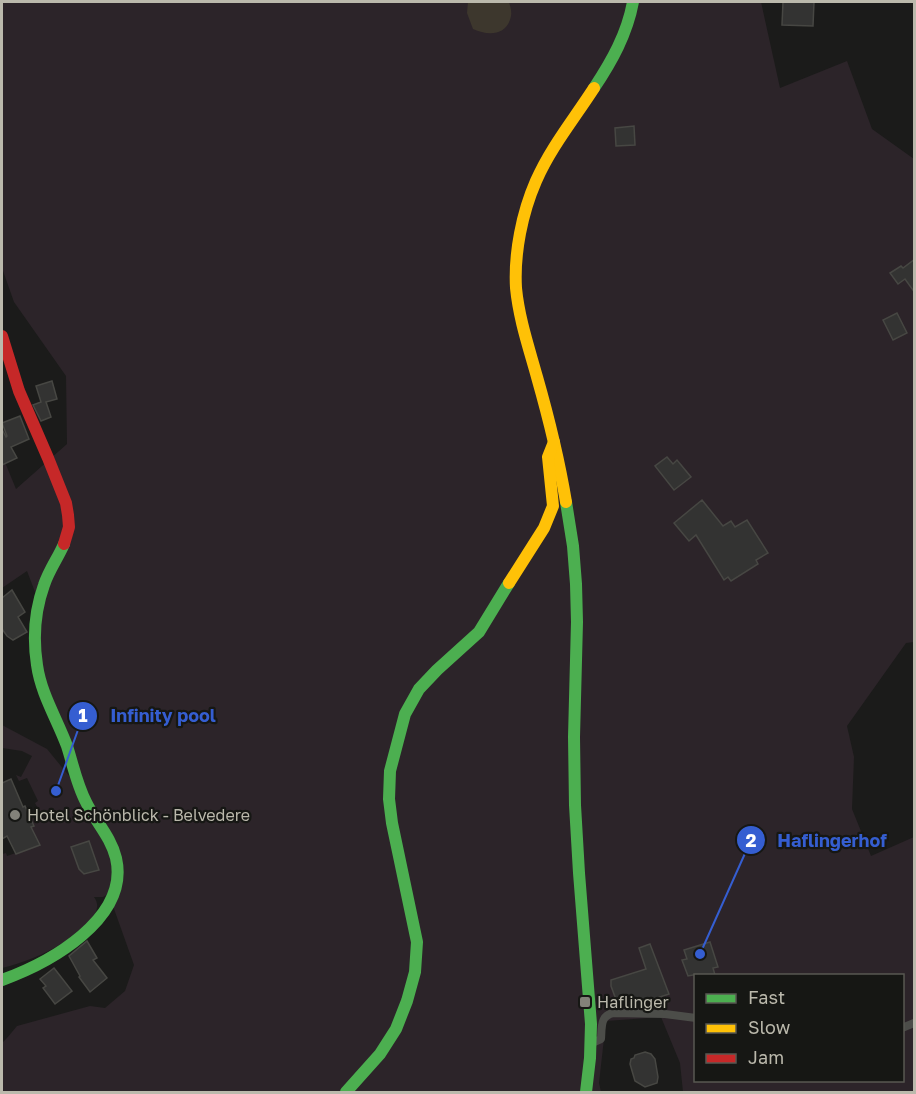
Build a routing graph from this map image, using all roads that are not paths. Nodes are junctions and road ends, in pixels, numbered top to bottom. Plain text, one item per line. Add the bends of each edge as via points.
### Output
1 (633, 2) edge
2 (2, 336) edge
3 (554, 442) junction
4 (2, 980) edge
5 (694, 1018) edge
6 (592, 1043) junction
7 (346, 1092) edge
8 (586, 1092) edge

1 - 3 street via 620,46 541,170 521,228 516,274 519,304
2 - 4 street via 22,399 54,468 69,520 68,537 40,596 36,647 39,679 84,799 108,837 118,870 109,905 86,932 45,961
3 - 6 street via 575,570 576,820
3 - 7 street via 548,457 553,506 541,534 479,632 419,689 405,714 390,771 389,799 417,958 399,1022 380,1054
5 - 6 street via 608,1014 602,1021 601,1039
6 - 8 street

